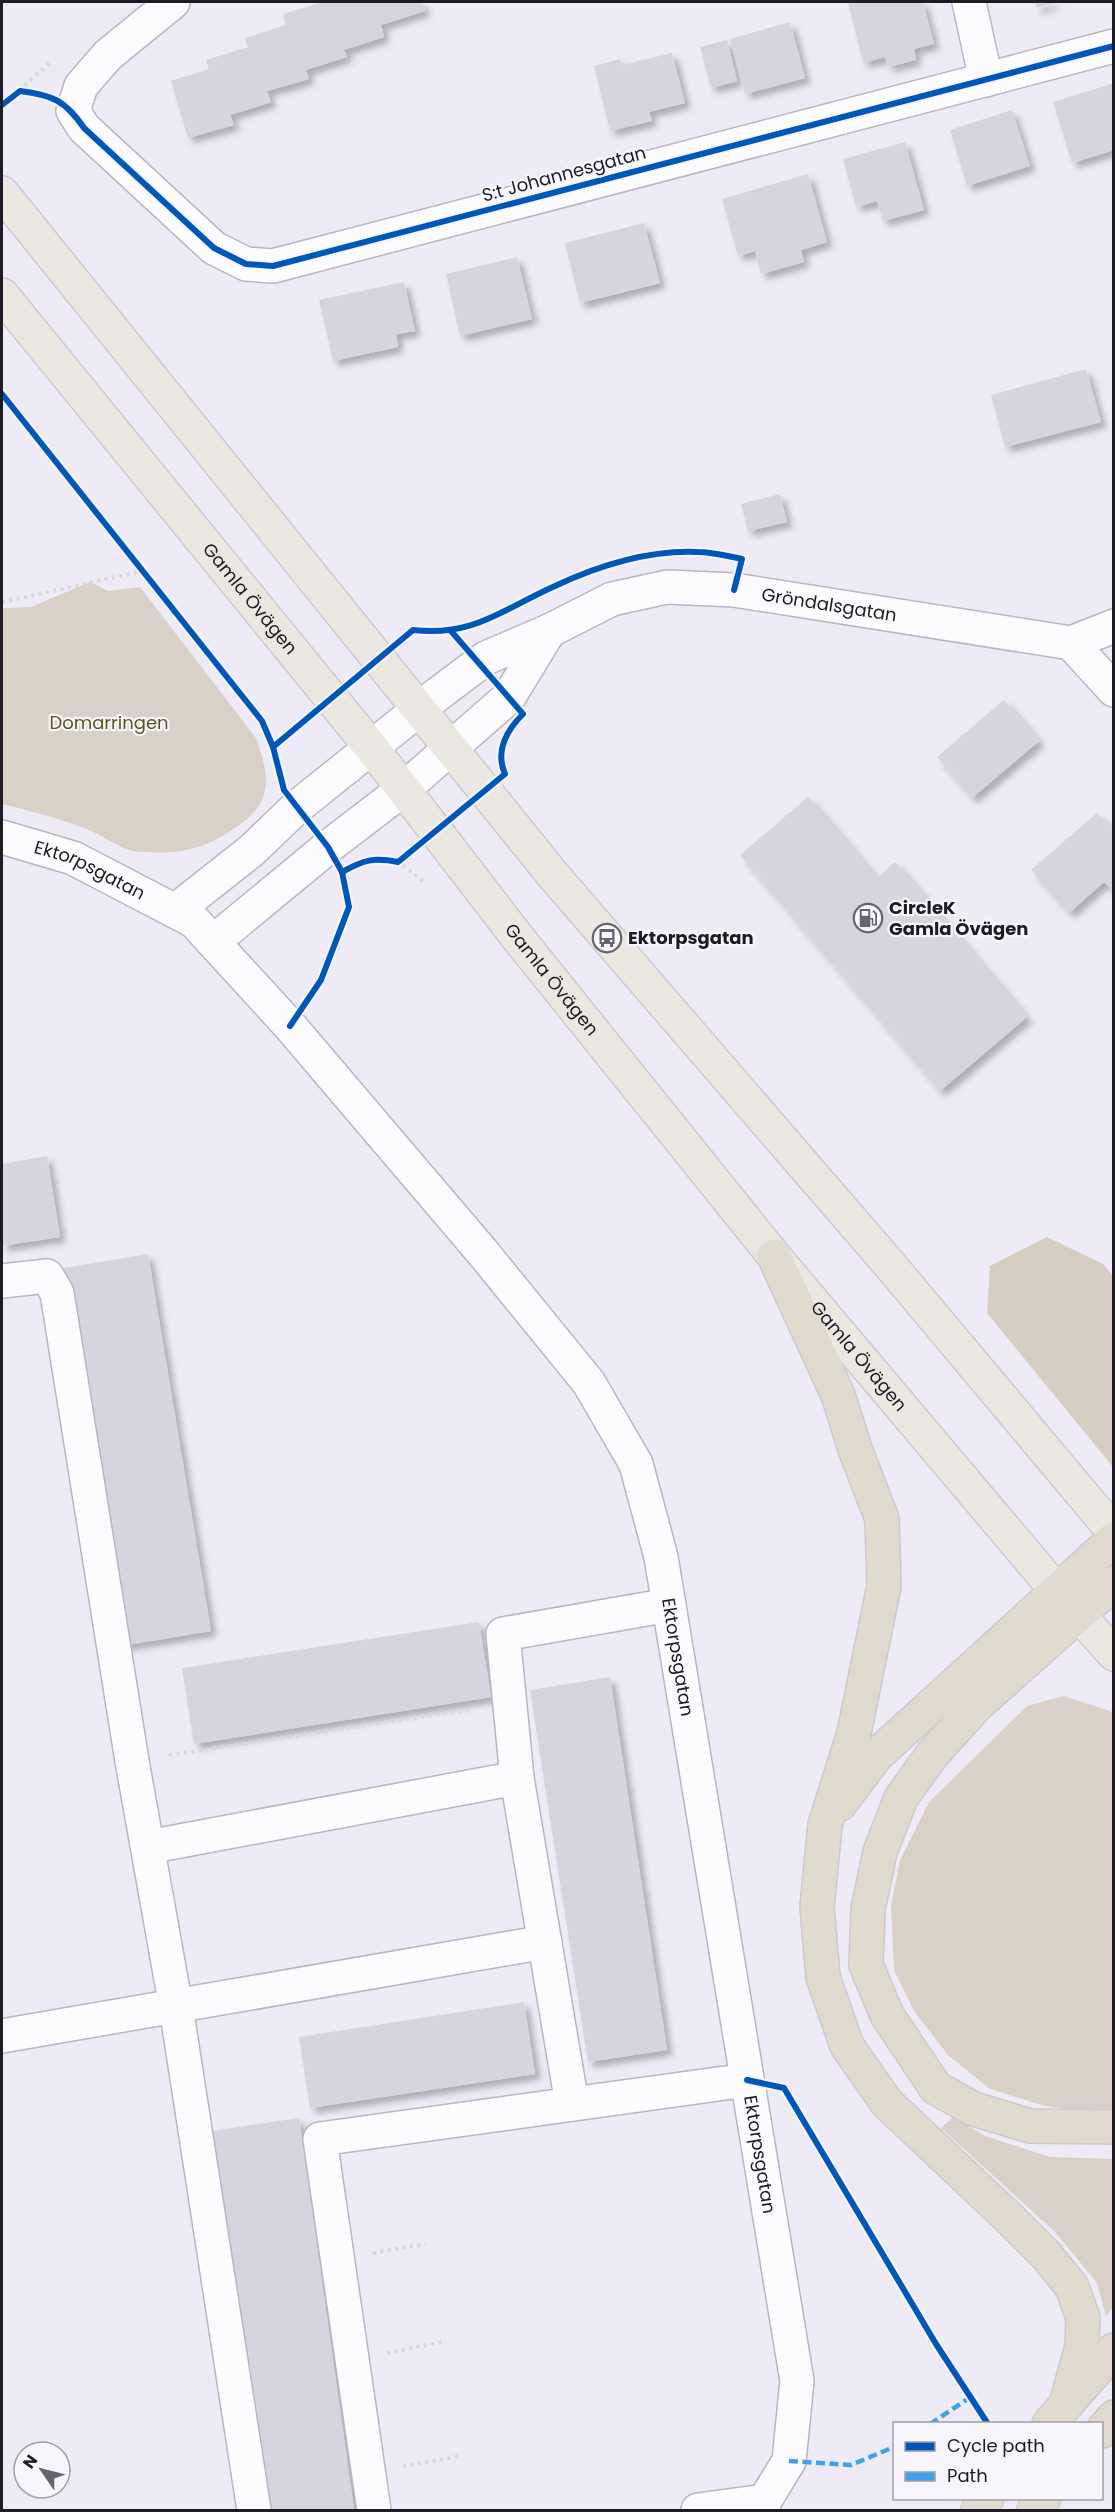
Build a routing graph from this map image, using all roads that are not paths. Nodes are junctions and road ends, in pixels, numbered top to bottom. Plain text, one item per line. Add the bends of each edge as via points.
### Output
1 (173, 2) edge
2 (969, 2) edge
3 (1113, 46) edge
4 (986, 80) junction
5 (2, 192) edge
6 (2, 294) edge
7 (1113, 626) edge
8 (549, 631) junction
9 (1071, 643) junction
10 (1113, 690) edge
11 (420, 708) junction
12 (372, 747) junction
13 (452, 748) junction
14 (405, 788) junction
15 (2, 837) edge
16 (175, 911) junction
17 (213, 942) junction
18 (774, 1256) junction
19 (2, 1281) edge
20 (1113, 1532) edge
21 (1113, 1539) edge
22 (1113, 1583) edge
23 (1056, 1590) junction
24 (669, 1605) junction
25 (1077, 1615) junction
26 (1113, 1654) edge
27 (517, 1778) junction
28 (825, 1825) junction
29 (148, 1847) junction
30 (545, 1942) junction
31 (176, 2007) junction
32 (2, 2036) edge
33 (747, 2080) junction
34 (572, 2104) junction
35 (1113, 2127) edge
36 (1113, 2350) edge
37 (1058, 2412) edge
38 (1113, 2416) edge
39 (1103, 2428) edge
40 (762, 2506) edge
41 (254, 2511) edge
42 (374, 2511) edge
43 (698, 2511) edge

1 - 4 street, S:t Johannesgatan via 108,55 81,86 73,111 84,128 214,248 246,264 273,267
2 - 4 street
3 - 4 street, S:t Johannesgatan
5 - 11 main road
6 - 12 main road, Gamla Övägen
7 - 9 street
8 - 9 street, Gröndalsgatan via 612,599 667,587 734,590
8 - 11 street, Gröndalsgatan via 486,658
8 - 13 street via 509,697
9 - 10 street
11 - 12 street, Gröndalsgatan
11 - 13 main road
12 - 14 main road, Gamla Övägen
12 - 16 street
13 - 14 street
13 - 20 main road via 553,875 890,1265
14 - 17 street
14 - 18 main road, Gamla Övägen via 518,938
15 - 16 street, Ektorpsgatan via 73,858
16 - 17 street, Ektorpsgatan via 194,921
17 - 24 street, Ektorpsgatan via 290,1026 589,1383 636,1464 661,1557
18 - 23 main road, Gamla Övägen
18 - 28 highway via 837,1395 882,1519 884,1586 854,1733
19 - 29 street via 47,1276 57,1293
21 - 23 highway
22 - 25 highway
23 - 25 main road, Gamla Övägen
23 - 28 highway via 876,1756
24 - 27 street via 503,1634
24 - 33 street, Ektorpsgatan
25 - 26 main road, Gamla Övägen
25 - 35 highway via 976,1706 932,1755 901,1798 880,1852 868,1910 866,1965 887,2015 936,2088 974,2109 1030,2126
27 - 29 street
27 - 30 street
28 - 37 highway via 817,1907 823,1977 847,2046 887,2103 1008,2217 1072,2287 1083,2318 1082,2346
29 - 31 street
30 - 31 street
30 - 34 street
31 - 32 street
31 - 41 street
33 - 34 street
33 - 40 street, Ektorpsgatan via 797,2381 789,2461
34 - 42 street via 320,2139
36 - 37 highway
38 - 39 highway
40 - 43 street

